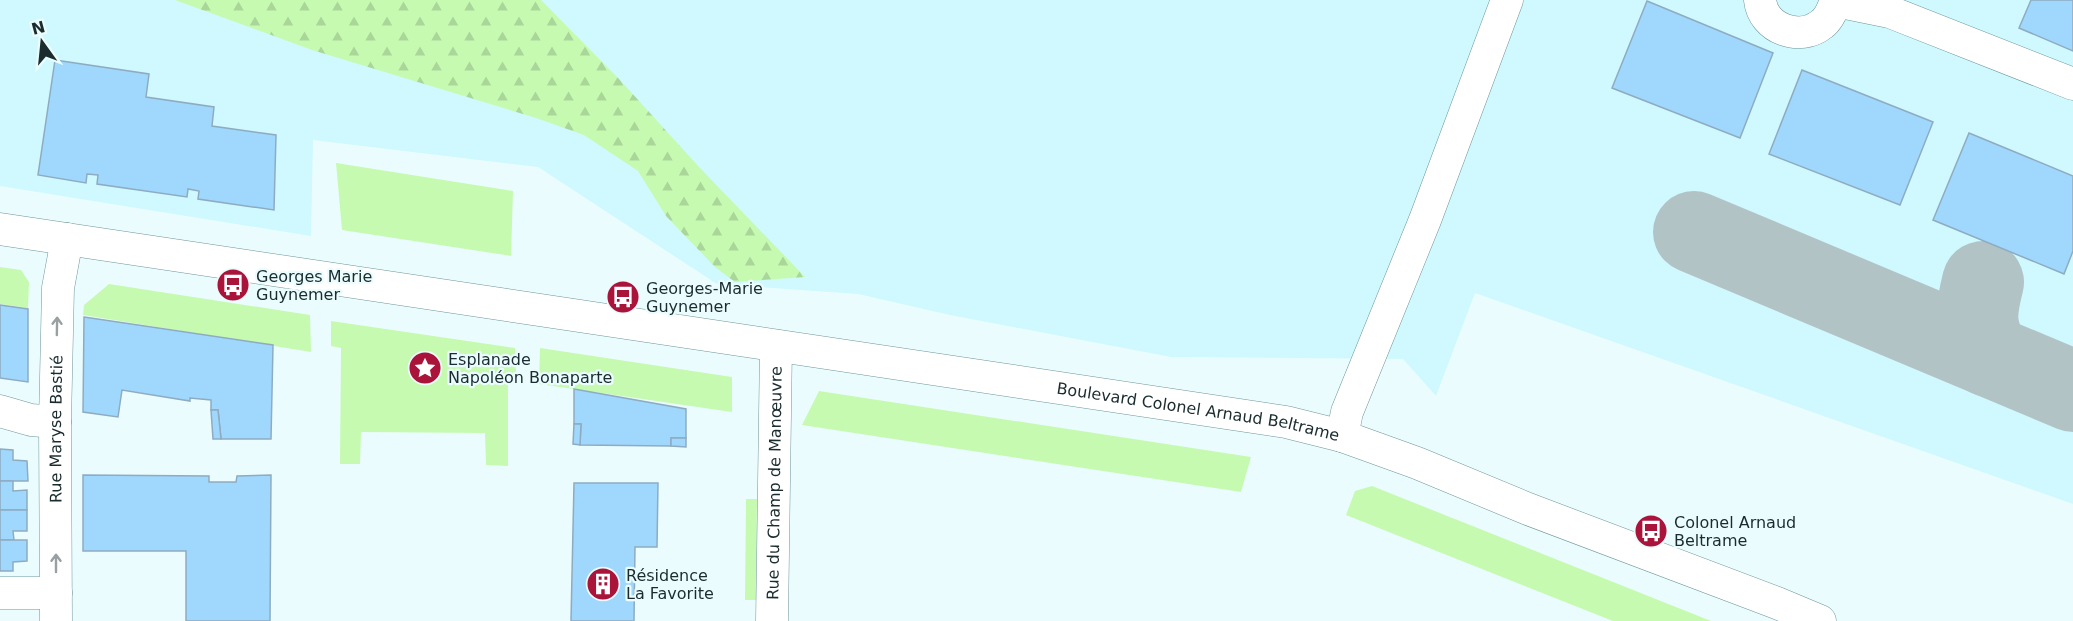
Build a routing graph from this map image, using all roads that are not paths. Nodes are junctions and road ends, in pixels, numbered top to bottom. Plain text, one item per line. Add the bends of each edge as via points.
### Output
1 (1507, 0) edge
2 (1760, 0) edge
3 (1836, 1) edge
4 (2073, 84) edge
5 (0, 229) edge
6 (67, 239) junction
7 (776, 346) junction
8 (0, 411) edge
9 (55, 422) junction
10 (1342, 436) junction
11 (0, 593) edge
12 (56, 607) edge
13 (772, 621) edge
14 (1820, 621) edge

1 - 10 street via 1425,220 1347,412
2 - 3 street via 1766,17 1775,26 1800,33 1824,23
3 - 4 street via 1890,12
5 - 6 street, Boulevard Colonel Arnaud Beltrame
6 - 7 street, Boulevard Colonel Arnaud Beltrame
9 -> 6 street, Rue Maryse Bastié via 58,288
7 - 10 street, Boulevard Colonel Arnaud Beltrame via 1286,422
7 - 13 street, Rue du Champ de Manœuvre
8 - 9 street
12 -> 9 street, Rue Maryse Bastié
10 - 14 street, Boulevard Colonel Arnaud Beltrame
11 - 12 street

